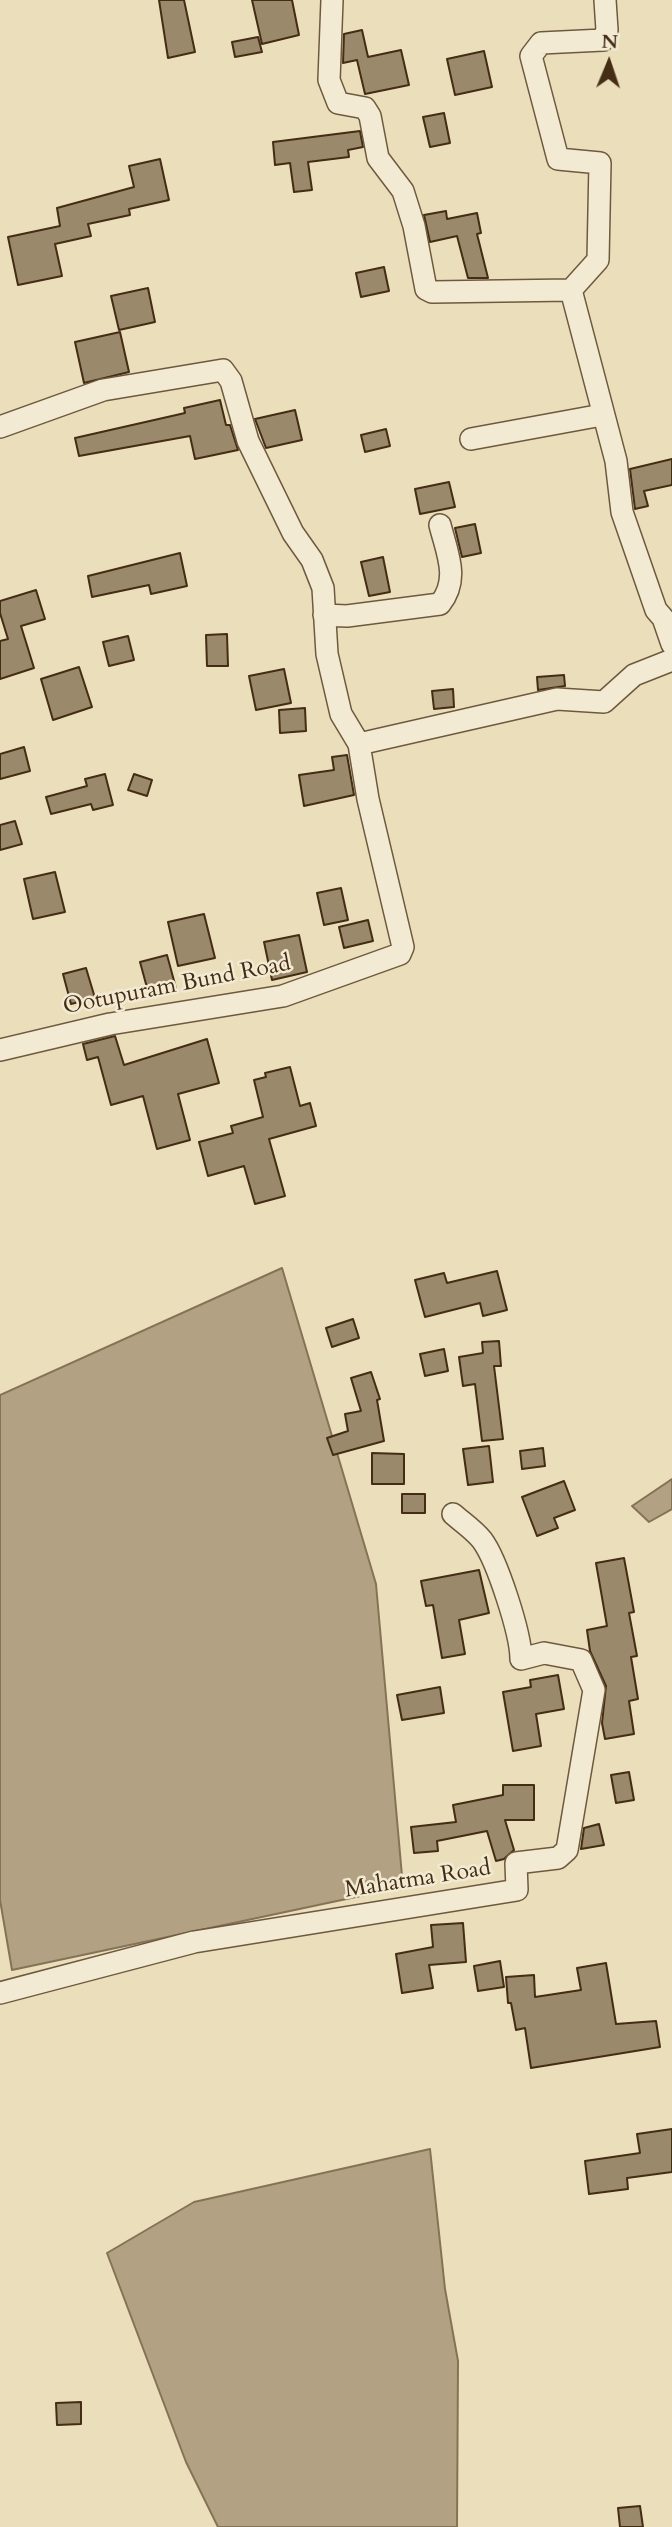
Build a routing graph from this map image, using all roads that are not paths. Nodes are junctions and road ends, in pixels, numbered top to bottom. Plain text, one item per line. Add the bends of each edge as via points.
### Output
1 (332, 0) edge
2 (605, 0) edge
3 (571, 290) junction
4 (602, 415) junction
5 (0, 427) edge
6 (471, 439) dead end
7 (440, 525) dead end
8 (324, 615) junction
9 (672, 645) edge
10 (672, 660) edge
11 (359, 744) junction
12 (0, 1050) edge
13 (453, 1514) dead end
14 (0, 1993) edge

1 - 3 street via 328,80 338,103 365,108 370,116 378,158 403,191 426,289
2 - 3 street via 603,40 541,43 531,56 558,159 600,163 598,260
3 - 4 street
4 - 6 street
4 - 9 street via 617,461 622,512
5 - 8 street via 103,390 223,370 260,467 312,560 323,588
7 - 8 street via 451,572 450,592 440,604
8 - 11 street via 327,654 341,714
10 - 11 street via 634,675 604,702 557,699
11 - 12 street, Ootupuram Bund Road via 403,947 400,954 283,996 110,1024
13 - 14 street, Mahatma Road via 482,1541 521,1643 521,1659 544,1653 581,1660 594,1689 567,1850 558,1858 516,1863 517,1890 194,1942

